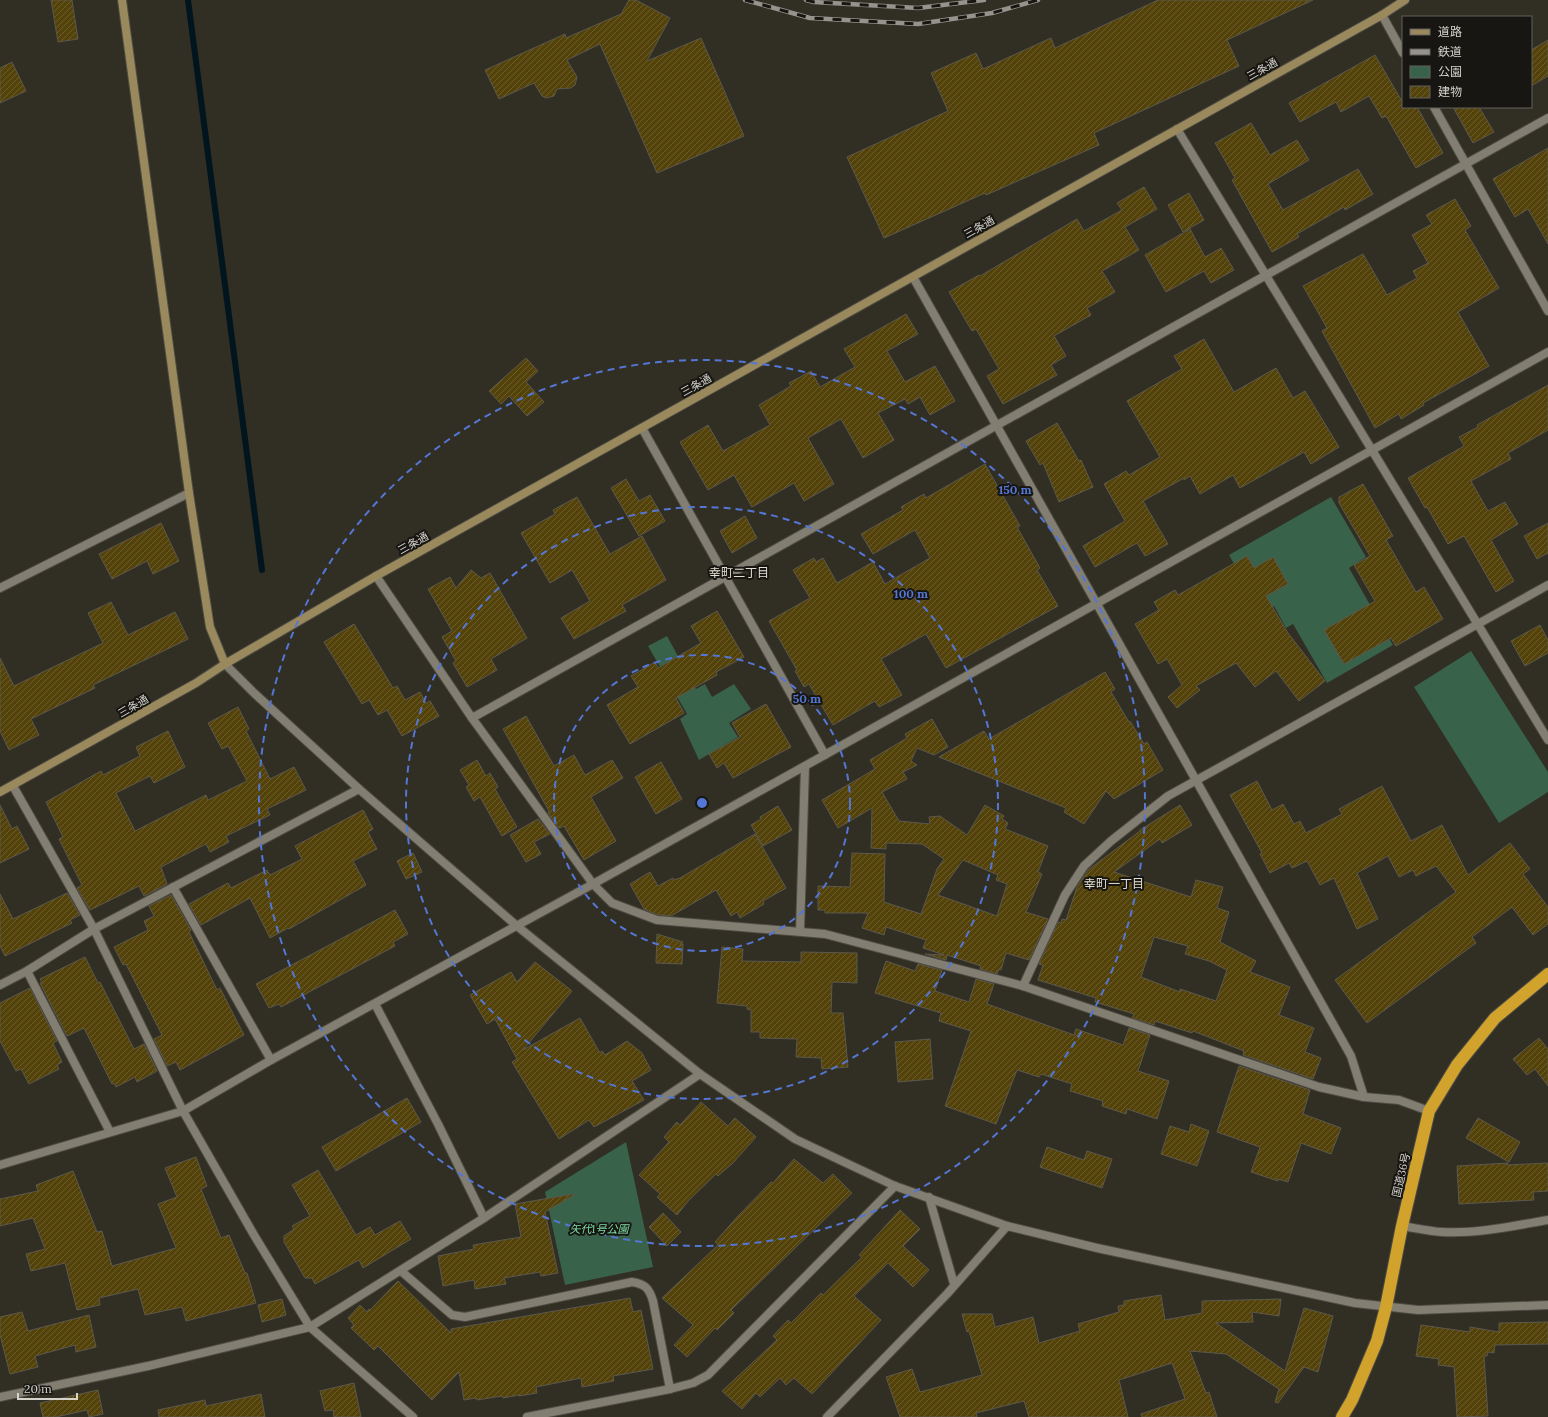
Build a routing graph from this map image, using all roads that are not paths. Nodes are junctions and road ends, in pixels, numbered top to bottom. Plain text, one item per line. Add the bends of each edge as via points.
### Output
1 (122, 0) edge
2 (1405, 0) edge
3 (1382, 15) junction
4 (1402, 51) edge
5 (1435, 108) edge
6 (1548, 118) edge
7 (1177, 129) junction
8 (1466, 164) junction
9 (1266, 275) junction
10 (913, 277) junction
11 (1548, 311) edge
12 (1548, 352) edge
13 (997, 426) junction
14 (642, 428) junction
15 (1372, 450) junction
16 (189, 493) junction
17 (376, 576) junction
18 (726, 577) junction
19 (1548, 585) edge
20 (0, 588) edge
21 (1096, 604) junction
22 (1478, 624) junction
23 (225, 664) junction
24 (472, 718) junction
25 (1548, 740) edge
26 (826, 755) junction
27 (805, 766) junction
28 (1196, 781) junction
29 (13, 786) junction
30 (359, 789) junction
31 (0, 792) edge
32 (594, 884) junction
33 (173, 887) junction
34 (517, 926) junction
35 (94, 929) junction
36 (800, 931) junction
37 (27, 971) junction
38 (1548, 974) edge
39 (0, 985) edge
40 (1023, 986) junction
41 (375, 1004) junction
42 (271, 1060) junction
43 (700, 1074) junction
44 (1364, 1097) junction
45 (183, 1111) junction
46 (1429, 1111) junction
47 (110, 1132) junction
48 (0, 1165) edge
49 (895, 1186) junction
50 (929, 1197) junction
51 (484, 1218) junction
52 (1548, 1220) edge
53 (1007, 1226) junction
54 (1402, 1226) junction
55 (400, 1271) junction
56 (954, 1284) junction
57 (1548, 1305) edge
58 (1386, 1307) junction
59 (310, 1327) junction
60 (670, 1389) junction
61 (0, 1397) edge
62 (413, 1417) edge
63 (527, 1417) edge
64 (827, 1417) edge
65 (1342, 1417) edge

1 - 16 street
2 - 3 street, 三条通
3 - 4 street
3 - 7 street, 三条通
5 - 8 street
6 - 8 street
7 - 9 street
7 - 10 street, 三条通
8 - 9 street
8 - 11 street
9 - 13 street
9 - 15 street
10 - 13 street
10 - 14 street, 三条通
12 - 15 street
13 - 18 street
13 - 21 street
14 - 17 street, 三条通
14 - 18 street
15 - 21 street
15 - 22 street
16 - 20 street
16 - 23 street via 210,627
17 - 23 street, 三条通
17 - 24 street
18 - 24 street
18 - 26 street
19 - 22 street
21 - 26 street
21 - 28 street
22 - 25 street
22 - 28 street
23 - 29 street, 三条通
23 - 30 street
24 - 32 street
26 - 27 street
27 - 32 street
27 - 36 street
28 - 40 street via 1168,796 1084,866 1066,895
28 - 44 street via 1351,1056
29 - 31 street, 三条通
29 - 35 street
30 - 33 street
30 - 34 street
32 - 34 street
32 - 36 street via 612,903 657,920
33 - 35 street
33 - 42 street
34 - 41 street
34 - 43 street
35 - 37 street
35 - 45 street
36 - 40 street via 825,934
37 - 39 street
37 - 47 street
38 - 46 highway, 国道36号 via 1495,1018 1457,1065
40 - 44 street via 1319,1087
41 - 42 street
41 - 51 street
42 - 45 street
43 - 49 street via 795,1139
43 - 51 street
44 - 46 street via 1399,1100
45 - 47 street
45 - 59 street
46 - 54 highway, 国道36号
47 - 48 street
49 - 50 street
49 - 60 street via 708,1375 693,1383
50 - 53 street
50 - 56 street
51 - 55 street
52 - 54 street via 1508,1227 1442,1232
53 - 56 street
53 - 58 street via 1097,1248 1355,1303
54 - 58 highway, 国道36号
55 - 59 street
55 - 60 street via 452,1315 465,1317 632,1282 642,1283 650,1290 653,1301
56 - 64 street
57 - 58 street via 1418,1310
58 - 65 highway, 国道36号 via 1377,1341
59 - 61 street via 148,1366
59 - 62 street
60 - 63 street

